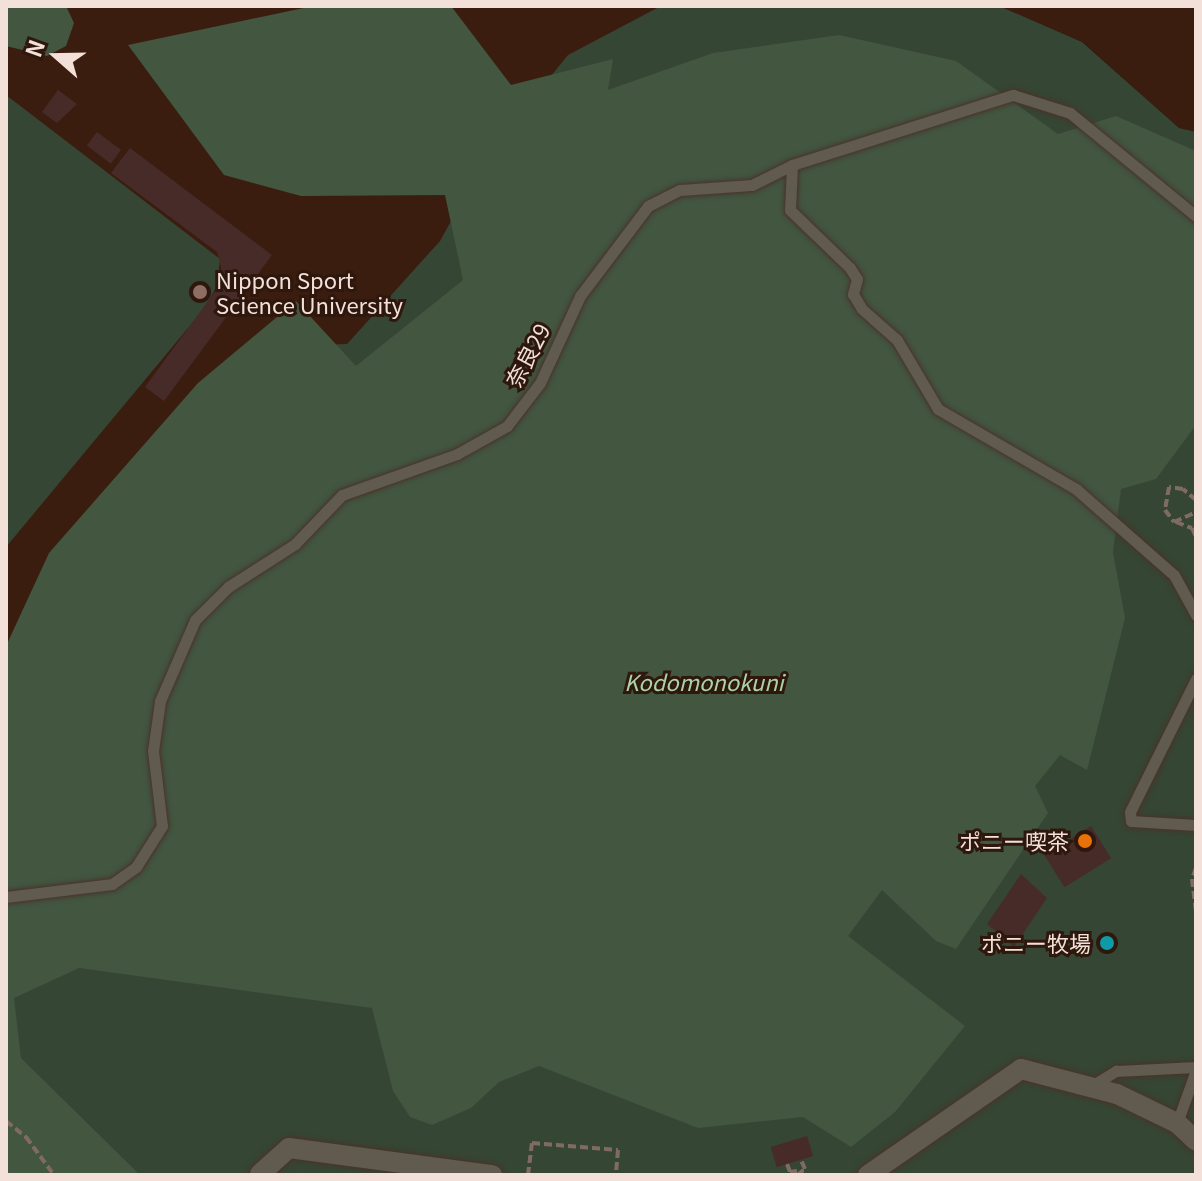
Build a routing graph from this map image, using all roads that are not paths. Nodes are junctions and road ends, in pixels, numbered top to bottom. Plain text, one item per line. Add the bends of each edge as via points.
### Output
1 (792, 165) junction
2 (1196, 216) edge
3 (1196, 615) edge
4 (1196, 679) edge
5 (1196, 825) edge
6 (6, 897) edge
7 (1196, 1068) edge
8 (1089, 1087) junction
9 (1177, 1123) junction
10 (1196, 1141) edge
11 (260, 1174) edge
12 (492, 1175) edge
13 (868, 1175) edge

1 - 2 lane, 奈良29 via 1013,95 1070,113
1 - 3 lane via 790,210 850,268 857,279 853,294 862,309 897,340 938,409 1076,489 1174,575
1 - 6 lane, 奈良29 via 752,185 680,190 648,206 580,296 540,383 507,426 457,454 342,495 295,544 228,587 195,620 160,701 153,751 162,826 136,867 112,884
4 - 5 lane via 1130,812 1131,821
7 - 8 lane via 1116,1071
7 - 9 lane
8 - 9 street
8 - 13 street via 1021,1069
9 - 10 street
11 - 12 street via 289,1148

